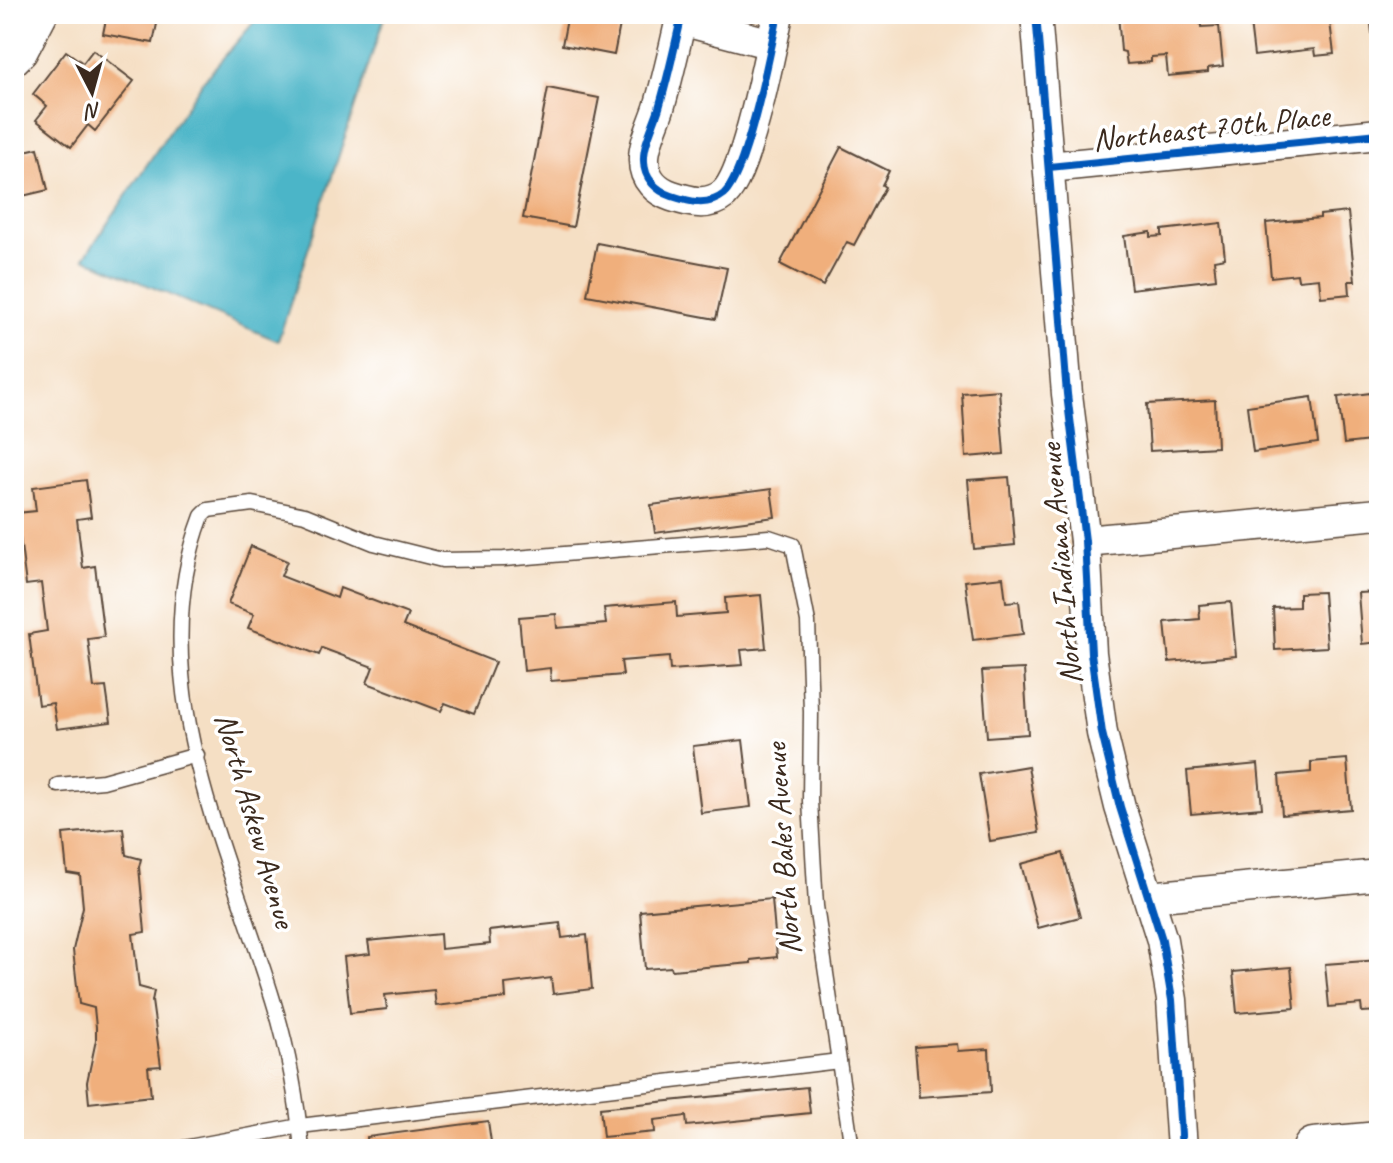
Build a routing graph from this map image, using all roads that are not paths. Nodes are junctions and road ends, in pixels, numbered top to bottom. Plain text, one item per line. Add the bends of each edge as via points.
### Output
1 (42, 14) edge
2 (778, 14) edge
3 (1036, 14) edge
4 (682, 17) edge
5 (772, 44) junction
6 (14, 60) edge
7 (1379, 134) edge
8 (1049, 167) junction
9 (208, 510) joint
10 (1379, 514) edge
11 (1085, 541) junction
12 (197, 755) junction
13 (58, 785) dead end
14 (1379, 875) edge
15 (1149, 897) junction
16 (839, 1061) junction
17 (300, 1126) junction
18 (1379, 1143) edge
19 (178, 1149) edge
20 (302, 1149) edge
21 (852, 1149) edge
22 (1182, 1149) edge
23 (1314, 1149) edge

1 - 6 street
2 - 5 street
3 - 8 street, North Indiana Avenue
4 - 5 street
4 - 5 street via 643,160 647,177 658,190 693,203 711,202 726,192 750,131
7 - 8 street, Northeast 70th Place
8 - 11 street, North Indiana Avenue
9 - 12 lane, North Askew Avenue via 195,533 181,618 185,705
9 - 16 lane, North Bales Avenue via 252,504 305,515 374,543 442,560 769,537 793,545 808,622 816,906
10 - 11 street
11 - 15 street, North Indiana Avenue via 1102,733
12 - 13 lane via 103,781
12 - 17 lane, North Askew Avenue via 209,809 273,1001
14 - 15 street
15 - 22 street, North Indiana Avenue via 1172,1000
16 - 17 lane
16 - 21 lane, North Bales Avenue
17 - 19 lane
17 - 20 lane, North Askew Avenue
18 - 23 main road

